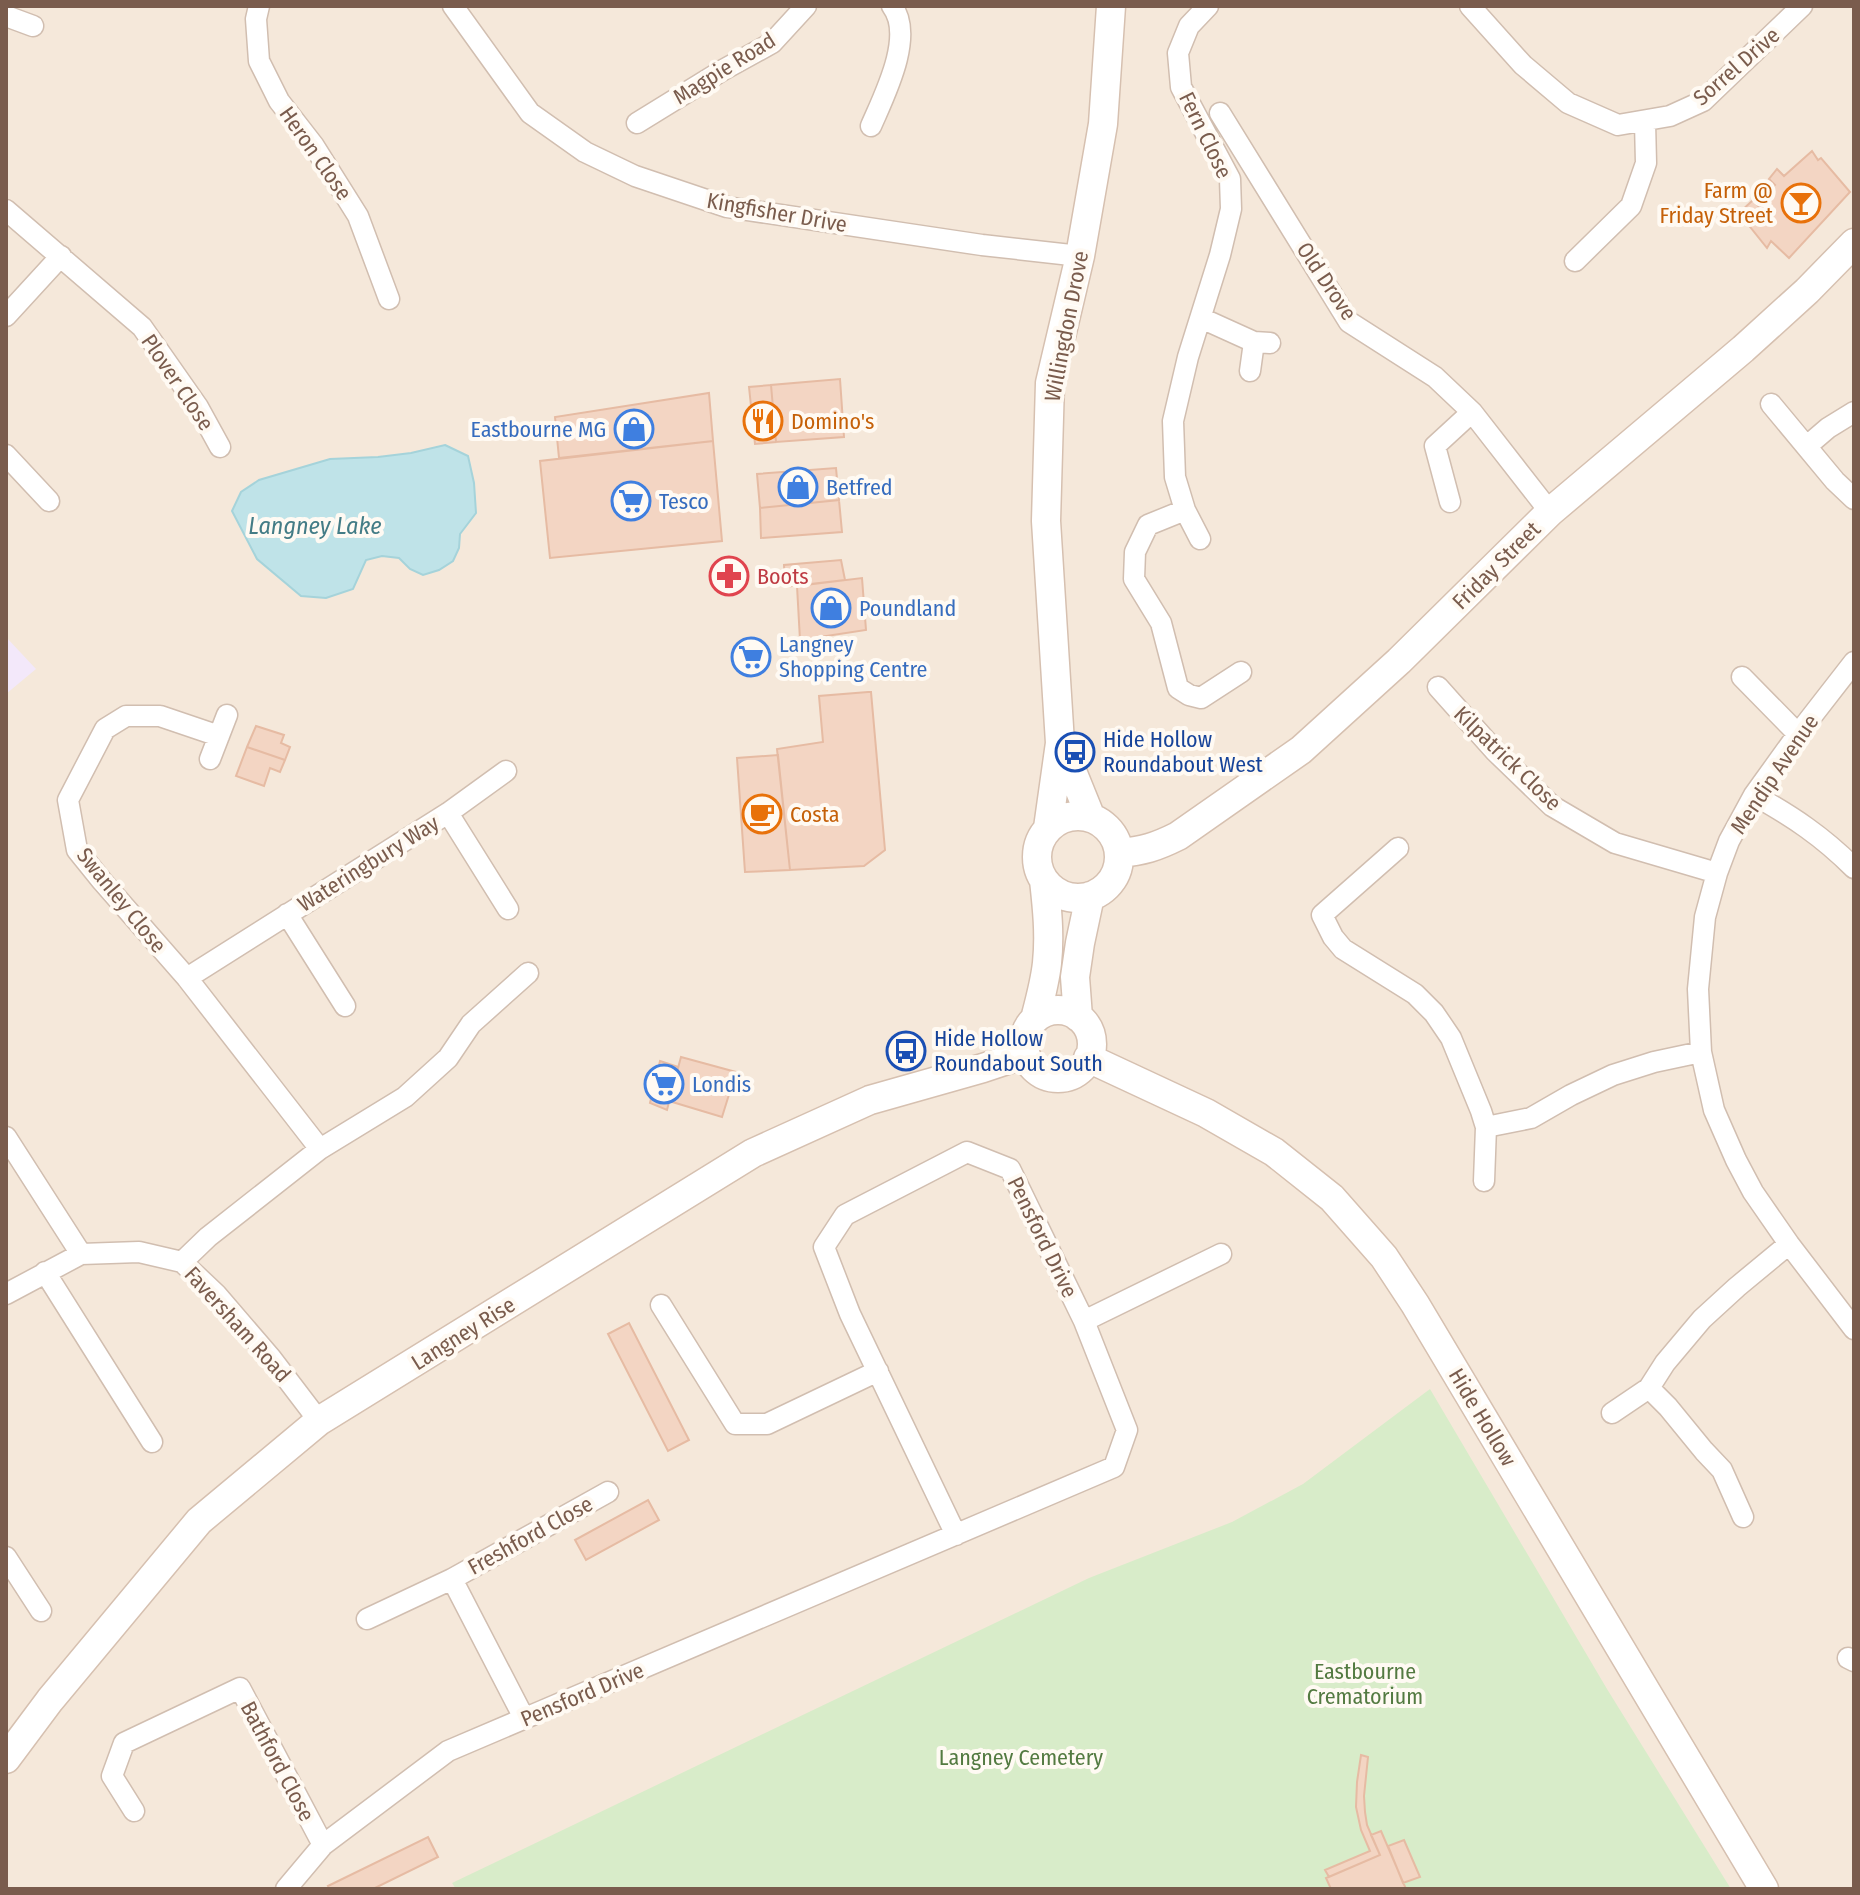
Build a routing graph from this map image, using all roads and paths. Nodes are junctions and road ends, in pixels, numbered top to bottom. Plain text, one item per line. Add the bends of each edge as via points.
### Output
1 (10, 6) edge
2 (259, 6) edge
3 (453, 6) edge
4 (806, 6) edge
5 (892, 6) edge
6 (1111, 6) edge
7 (1208, 6) edge
8 (1470, 6) edge
9 (1802, 6) edge
10 (6, 16) edge
11 (33, 26) dead end
12 (1220, 113) dead end
13 (1645, 122) junction
14 (637, 123) dead end
15 (871, 126) dead end
16 (6, 210) edge
17 (1854, 243) edge
18 (61, 256) junction
19 (1080, 256) junction
20 (1575, 261) dead end
21 (389, 299) dead end
22 (6, 316) edge
23 (1201, 318) junction
24 (1250, 371) dead end
25 (1771, 404) dead end
26 (1472, 412) junction
27 (1854, 412) edge
28 (1807, 446) junction
29 (220, 447) dead end
30 (6, 455) edge
31 (1854, 499) edge
32 (49, 501) dead end
33 (1450, 502) dead end
34 (1185, 510) junction
35 (1550, 512) junction
36 (1200, 539) dead end
37 (1854, 662) edge
38 (1241, 672) dead end
39 (1742, 677) dead end
40 (1438, 687) dead end
41 (227, 715) dead end
42 (1798, 734) junction
43 (219, 736) junction
44 (1060, 743) junction
45 (210, 759) dead end
46 (506, 771) dead end
47 (1754, 795) junction
48 (448, 813) junction
49 (1091, 818) junction
50 (1048, 828) junction
51 (1398, 848) dead end
52 (1119, 853) junction
53 (1854, 868) edge
54 (1717, 873) junction
55 (1044, 880) junction
56 (1090, 896) junction
57 (508, 909) dead end
58 (287, 914) junction
59 (528, 973) dead end
60 (187, 978) junction
61 (345, 1006) dead end
62 (1078, 1017) junction
63 (1035, 1019) junction
64 (1701, 1052) junction
65 (1025, 1054) junction
66 (1088, 1058) junction
67 (1486, 1127) junction
68 (6, 1137) edge
69 (320, 1149) junction
70 (1484, 1181) dead end
71 (1789, 1244) junction
72 (81, 1254) junction
73 (1221, 1254) dead end
74 (182, 1262) junction
75 (45, 1272) junction
76 (6, 1294) edge
77 (661, 1305) dead end
78 (1084, 1321) junction
79 (1854, 1329) edge
80 (878, 1371) junction
81 (1649, 1388) junction
82 (1612, 1413) dead end
83 (319, 1421) junction
84 (152, 1442) dead end
85 (608, 1492) dead end
86 (1743, 1517) dead end
87 (956, 1535) junction
88 (6, 1557) edge
89 (452, 1579) junction
90 (41, 1611) dead end
91 (367, 1619) dead end
92 (524, 1718) junction
93 (6, 1759) edge
94 (134, 1811) dead end
95 (323, 1845) junction
96 (286, 1889) edge
97 (1764, 1889) edge

1 - 10 street
2 - 21 street, Heron Close via 259,61 279,101 358,216
3 - 19 street, Kingfisher Drive via 530,113 585,152 635,176 727,207
4 - 14 street, Magpie Road via 772,43
5 - 15 street via 901,39
6 - 19 main road, Willingdon Drove via 1103,124
7 - 23 street, Fern Close via 1189,26 1178,53 1181,87 1230,179 1231,209
8 - 13 street, Sorrel Drive via 1523,65 1568,103 1618,125
9 - 13 street, Sorrel Drive via 1703,101
10 - 11 street
12 - 26 street, Old Drove via 1349,322 1435,377
13 - 20 street via 1646,163 1631,206
16 - 18 street, Plover Close
17 - 35 main road, Friday Street via 1743,349
18 - 22 street
18 - 29 street, Plover Close via 142,327
19 - 44 main road, Willingdon Drove via 1050,383 1046,521
23 - 24 street via 1262,343
23 - 34 street, Fern Close via 1173,421 1175,477
25 - 28 street
26 - 33 street via 1435,446
26 - 35 street, Old Drove
27 - 28 street
28 - 31 street
30 - 32 street
34 - 36 street, Fern Close
34 - 38 street via 1148,525 1135,552 1134,579 1161,623 1178,688 1201,698
35 - 52 main road, Friday Street via 1301,750 1178,836 1144,851
37 - 42 street, Mendip Avenue
39 - 42 street
40 - 54 street, Kilpatrick Close via 1552,806 1615,843
41 - 43 street
42 - 47 street, Mendip Avenue
43 - 45 street
43 - 60 street, Swanley Close via 160,716 126,716 105,729 68,800 77,850
44 - 49 main road, Willingdon Drove
44 - 50 main road, Willingdon Drove
46 - 48 street, Wateringbury Way
47 - 53 street via 1808,827
47 - 54 street, Mendip Avenue
48 - 57 street, Wateringbury Way
48 - 58 street, Wateringbury Way
49 - 50 main road via 1068,817
49 - 52 main road via 1110,831
50 - 55 main road via 1037,853
51 - 67 street via 1322,915 1343,949 1415,994 1434,1013 1451,1038
52 - 56 main road via 1109,884
54 - 64 street, Mendip Avenue via 1705,917 1698,989
55 - 56 main road via 1064,895
55 - 63 main road via 1048,961
56 - 62 main road via 1075,977
58 - 60 street, Wateringbury Way
58 - 61 street, Wateringbury Way
59 - 69 street via 471,1024 448,1058 405,1097
60 - 69 street, Swanley Close
62 - 63 main road via 1056,1010
62 - 66 main road via 1091,1036
63 - 65 main road via 1025,1035
64 - 67 street via 1613,1075 1531,1118
64 - 71 street, Mendip Avenue via 1714,1110 1736,1160
65 - 66 main road via 1038,1072 1061,1078 1082,1068
65 - 83 main road, Langney Rise via 870,1100 753,1153
66 - 97 main road, Hide Hollow via 1206,1113 1274,1152 1332,1198 1384,1257
67 - 70 street
68 - 72 street
69 - 74 street
71 - 79 street, Mendip Avenue
71 - 81 street via 1702,1319
72 - 74 street, Faversham Road via 139,1252
72 - 75 street, Faversham Road
73 - 78 street
74 - 83 street, Faversham Road via 263,1348
75 - 76 street, Faversham Road
75 - 84 street
77 - 80 street via 735,1424 767,1424
78 - 80 street, Pensford Drive via 1010,1169 967,1152 845,1215 824,1247
78 - 87 street, Pensford Drive via 1127,1430 1114,1467
80 - 87 street, Pensford Drive
81 - 82 street
81 - 86 street via 1722,1470
83 - 93 main road, Langney Rise via 199,1521
85 - 89 street, Freshford Close
87 - 92 street, Pensford Drive
88 - 90 street
89 - 91 street, Freshford Close
89 - 92 street, Freshford Close
92 - 95 street, Pensford Drive via 448,1751
94 - 95 street, Bathford Close via 112,1776 124,1743 240,1688
95 - 96 street, Pensford Drive

